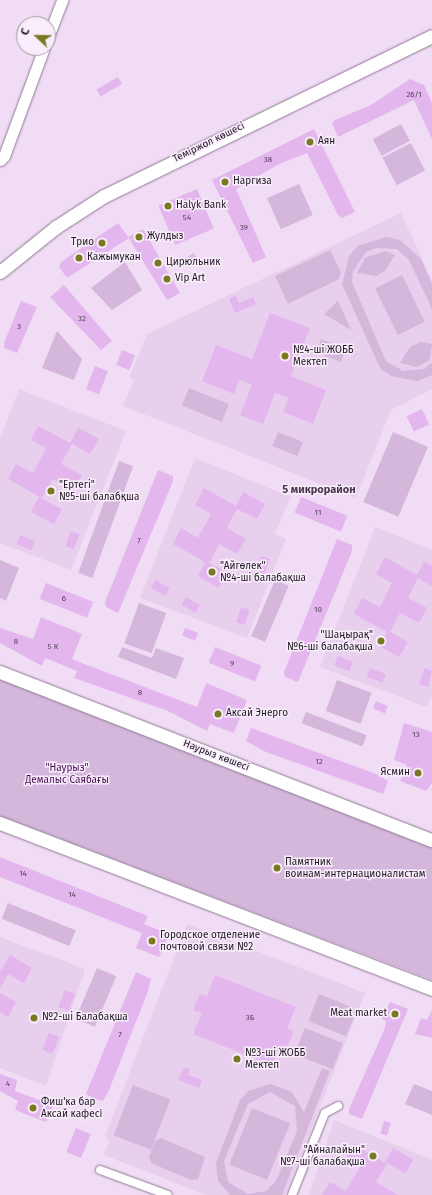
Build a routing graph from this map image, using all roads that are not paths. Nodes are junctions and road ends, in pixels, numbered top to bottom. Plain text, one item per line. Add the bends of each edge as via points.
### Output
1 (62, 0) edge
2 (56, 16) edge
3 (432, 36) edge
4 (41, 56) edge
5 (0, 160) edge
6 (0, 272) edge
7 (0, 672) edge
8 (0, 823) edge
9 (432, 840) edge
10 (432, 989) edge
11 (338, 1106) dead end
12 (100, 1170) dead end
13 (168, 1195) edge
14 (292, 1195) edge

1 - 2 street
3 - 6 street, Теміржол көшесі via 104,196 56,227
4 - 5 street via 4,156
7 - 9 street, Наурыз көшесі
8 - 10 street
11 - 14 street via 325,1112
12 - 13 street

